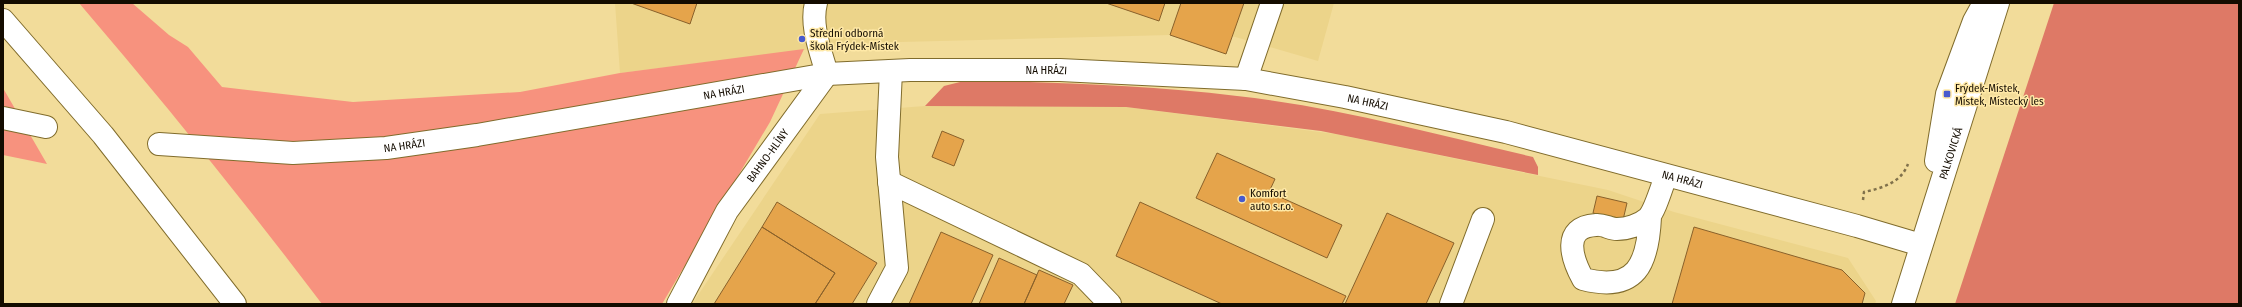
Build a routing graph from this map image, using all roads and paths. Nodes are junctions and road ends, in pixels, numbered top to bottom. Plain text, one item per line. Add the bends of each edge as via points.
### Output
1 (816, 3) edge
2 (1272, 3) edge
3 (1984, 3) edge
4 (1998, 3) edge
5 (3, 20) edge
6 (891, 71) junction
7 (827, 74) junction
8 (1246, 79) junction
9 (3, 118) edge
10 (46, 127) dead end
11 (159, 144) dead end
12 (1666, 176) junction
13 (889, 182) junction
14 (1650, 217) dead end
15 (1483, 219) dead end
16 (1921, 245) junction
17 (235, 304) edge
18 (678, 304) edge
19 (878, 304) edge
20 (1110, 304) edge
21 (1451, 304) edge
22 (1903, 304) edge

1 - 7 street via 814,11 817,38
2 - 8 street
3 - 16 street via 1974,21 1947,94
4 - 16 street, PALKOVICKÁ
5 - 17 street via 103,135
6 - 7 street, NA HRÁZI
6 - 8 street, NA HRÁZI via 1060,70
6 - 13 street via 887,157
7 - 11 street, NA HRÁZI via 478,135 386,148 293,153
7 - 18 street, BAHNO-HLÍNY via 727,211
8 - 12 street, NA HRÁZI via 1345,97 1506,132
9 - 10 street
12 - 14 street
12 - 16 street, NA HRÁZI
13 - 19 street via 897,268
13 - 20 street via 1081,274
15 - 21 street
16 - 22 street, PALKOVICKÁ

